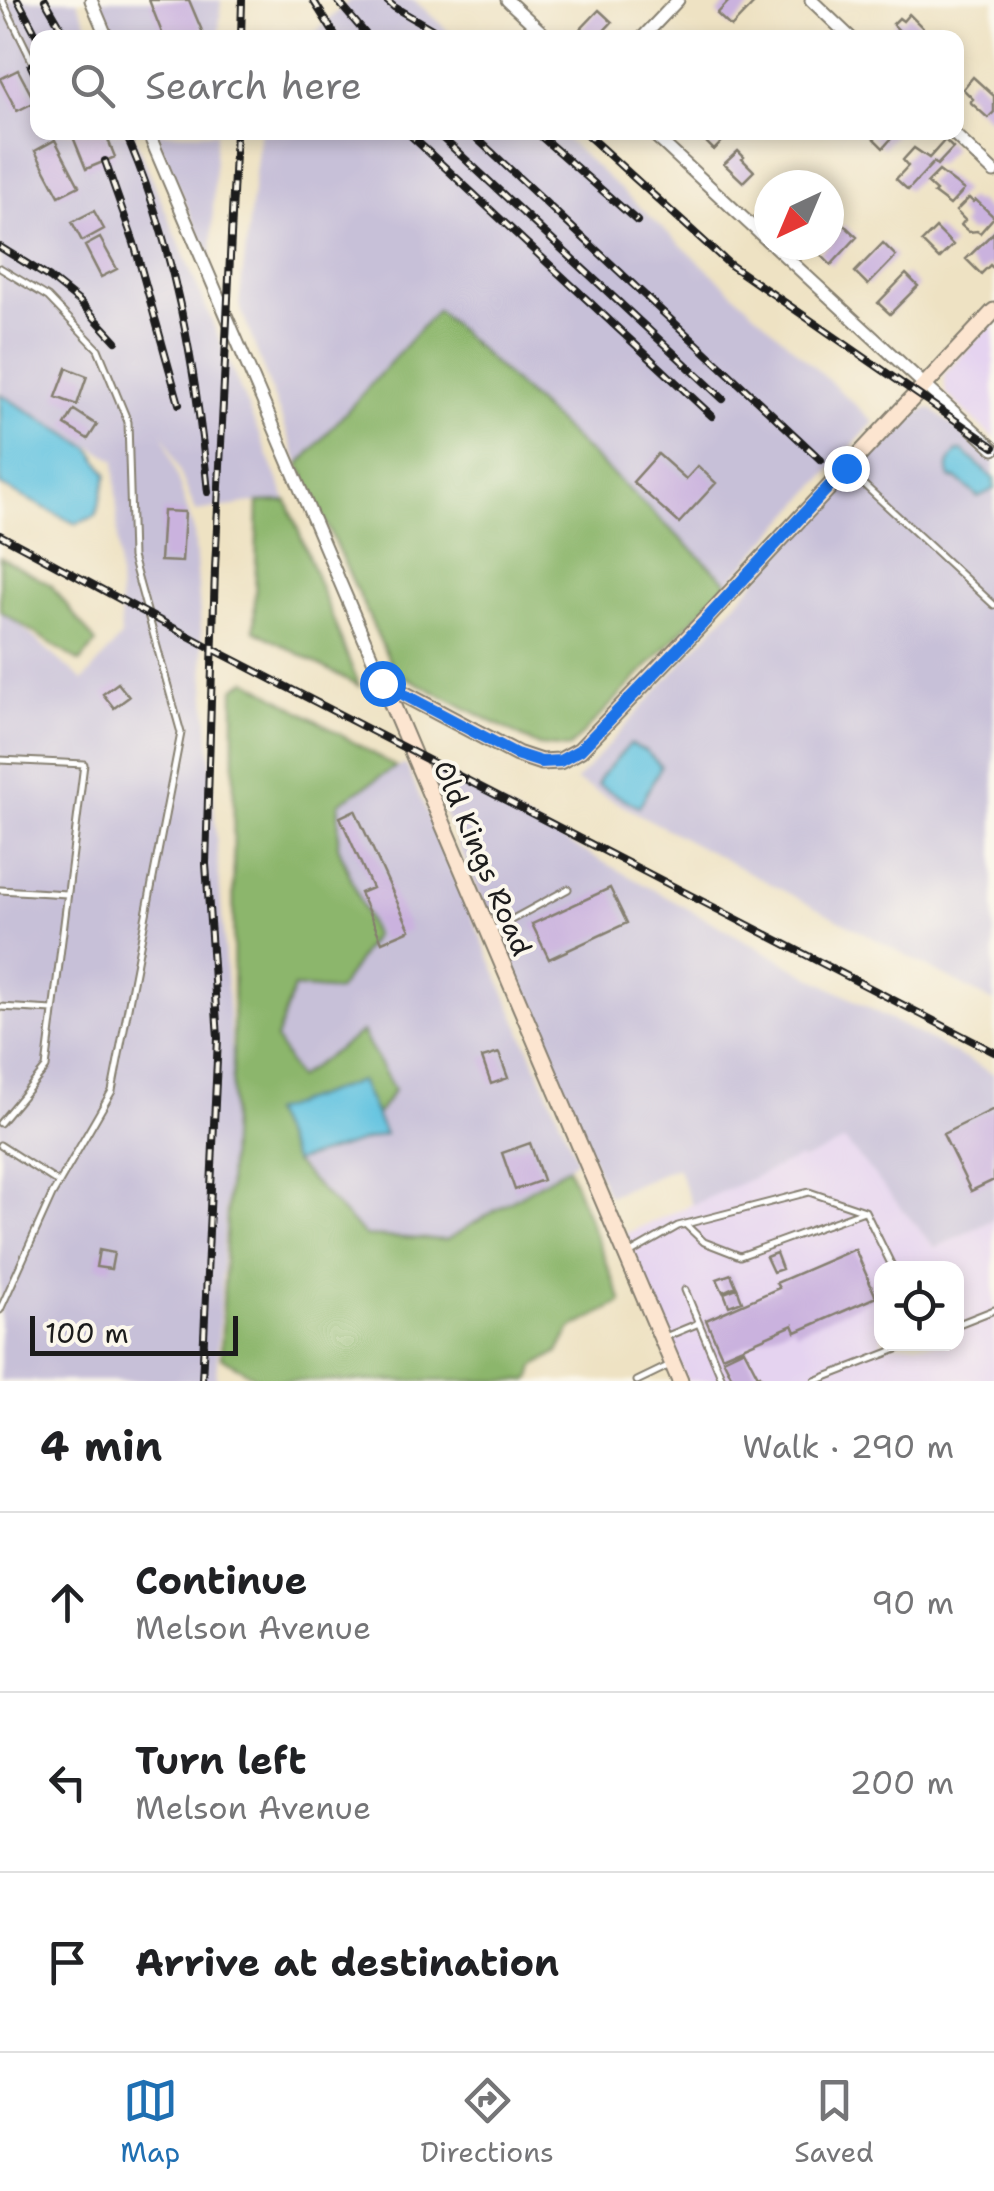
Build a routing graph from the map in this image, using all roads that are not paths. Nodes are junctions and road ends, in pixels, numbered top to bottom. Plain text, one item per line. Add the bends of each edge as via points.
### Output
1 (2, 0) edge
2 (92, 0) edge
3 (507, 0) edge
4 (678, 0) edge
5 (811, 0) edge
6 (105, 30) edge
7 (539, 30) edge
8 (650, 30) edge
9 (842, 30) edge
10 (30, 57) edge
11 (151, 140) edge
12 (659, 140) edge
13 (960, 140) edge
14 (994, 172) edge
15 (754, 227) edge
16 (789, 260) edge
17 (0, 268) edge
18 (994, 311) edge
19 (924, 385) junction
20 (994, 449) edge
21 (846, 468) junction
22 (994, 605) edge
23 (382, 683) junction
24 (0, 760) edge
25 (568, 889) dead end
26 (0, 890) edge
27 (67, 894) junction
28 (488, 932) junction
29 (0, 1007) edge
30 (53, 1010) junction
31 (0, 1123) edge
32 (0, 1145) edge
33 (59, 1183) junction
34 (864, 1211) junction
35 (685, 1224) junction
36 (626, 1255) junction
37 (890, 1261) edge
38 (685, 1290) dead end
39 (0, 1310) edge
40 (994, 1310) edge
41 (698, 1322) junction
42 (964, 1322) edge
43 (662, 1338) junction
44 (892, 1351) edge
45 (673, 1364) junction
46 (637, 1381) edge
47 (680, 1381) edge
48 (723, 1381) edge
49 (815, 1381) edge

1 - 10 lane
2 - 6 street
3 - 7 street
4 - 8 street
5 - 9 street
11 - 23 street, Old Kings Road
12 - 15 street
13 - 14 street
16 - 19 street
17 - 33 lane via 48,296 98,349 128,422 132,558 181,733 112,1091
18 - 19 street
19 - 20 street
19 - 21 street
21 - 22 lane
21 - 23 street via 580,750 560,761 516,754
23 - 28 street, Old Kings Road
24 - 27 lane via 84,764
25 - 28 lane
26 - 27 lane
27 - 30 lane
28 - 36 street, Old Kings Road
29 - 30 lane
30 - 31 lane via 46,1068
32 - 33 lane
33 - 39 lane
34 - 35 lane via 809,1192
34 - 35 lane via 740,1256 704,1242
34 - 37 lane
35 - 36 lane
36 - 43 street, Old Kings Road
38 - 41 lane
40 - 42 lane
41 - 43 lane
41 - 48 lane
43 - 45 street, Old Kings Road
44 - 49 lane
45 - 46 lane
45 - 47 street, Old Kings Road

